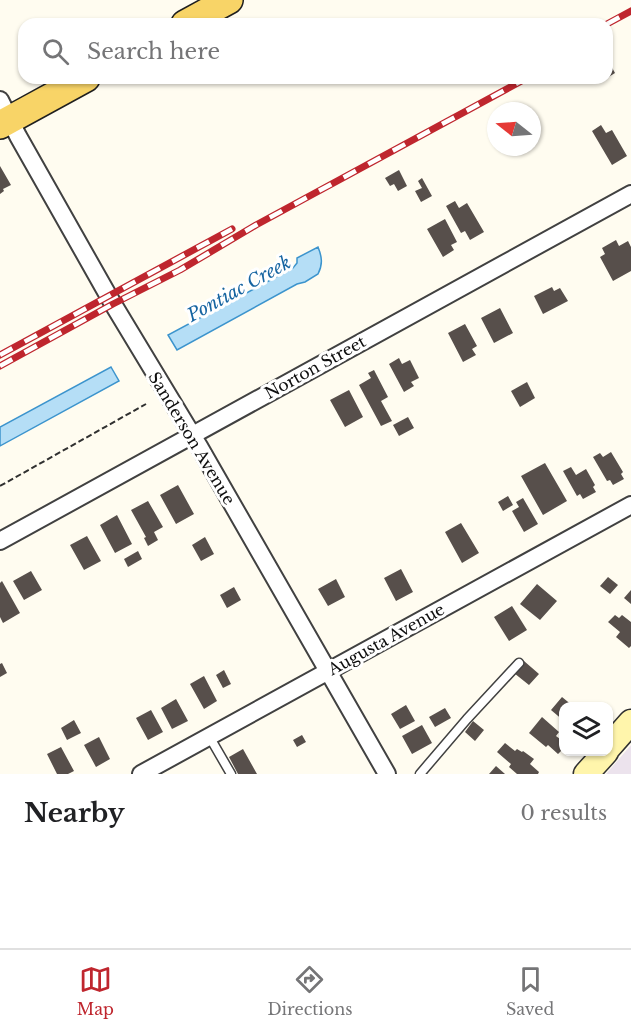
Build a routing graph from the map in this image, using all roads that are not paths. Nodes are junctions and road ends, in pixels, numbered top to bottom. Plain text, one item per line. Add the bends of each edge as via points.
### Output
1 (229, 0) edge
2 (196, 18) edge
3 (73, 84) edge
4 (3, 115) edge
5 (631, 194) edge
6 (192, 436) junction
7 (631, 505) edge
8 (0, 541) edge
9 (519, 663) dead end
10 (327, 671) junction
11 (631, 722) edge
12 (209, 736) junction
13 (613, 743) edge
14 (602, 756) edge
15 (141, 774) edge
16 (231, 774) edge
17 (387, 774) edge
18 (420, 774) edge
19 (586, 774) edge

1 - 2 main road
3 - 4 main road
4 - 6 street, Sanderson Avenue
5 - 6 street, Norton Street
6 - 8 street, Norton Street
6 - 10 street, Sanderson Avenue
7 - 10 street, Augusta Avenue
9 - 18 lane
10 - 12 street, Augusta Avenue
10 - 17 street, Sanderson Avenue
11 - 13 main road
12 - 15 street, Augusta Avenue
12 - 16 lane
14 - 19 main road

